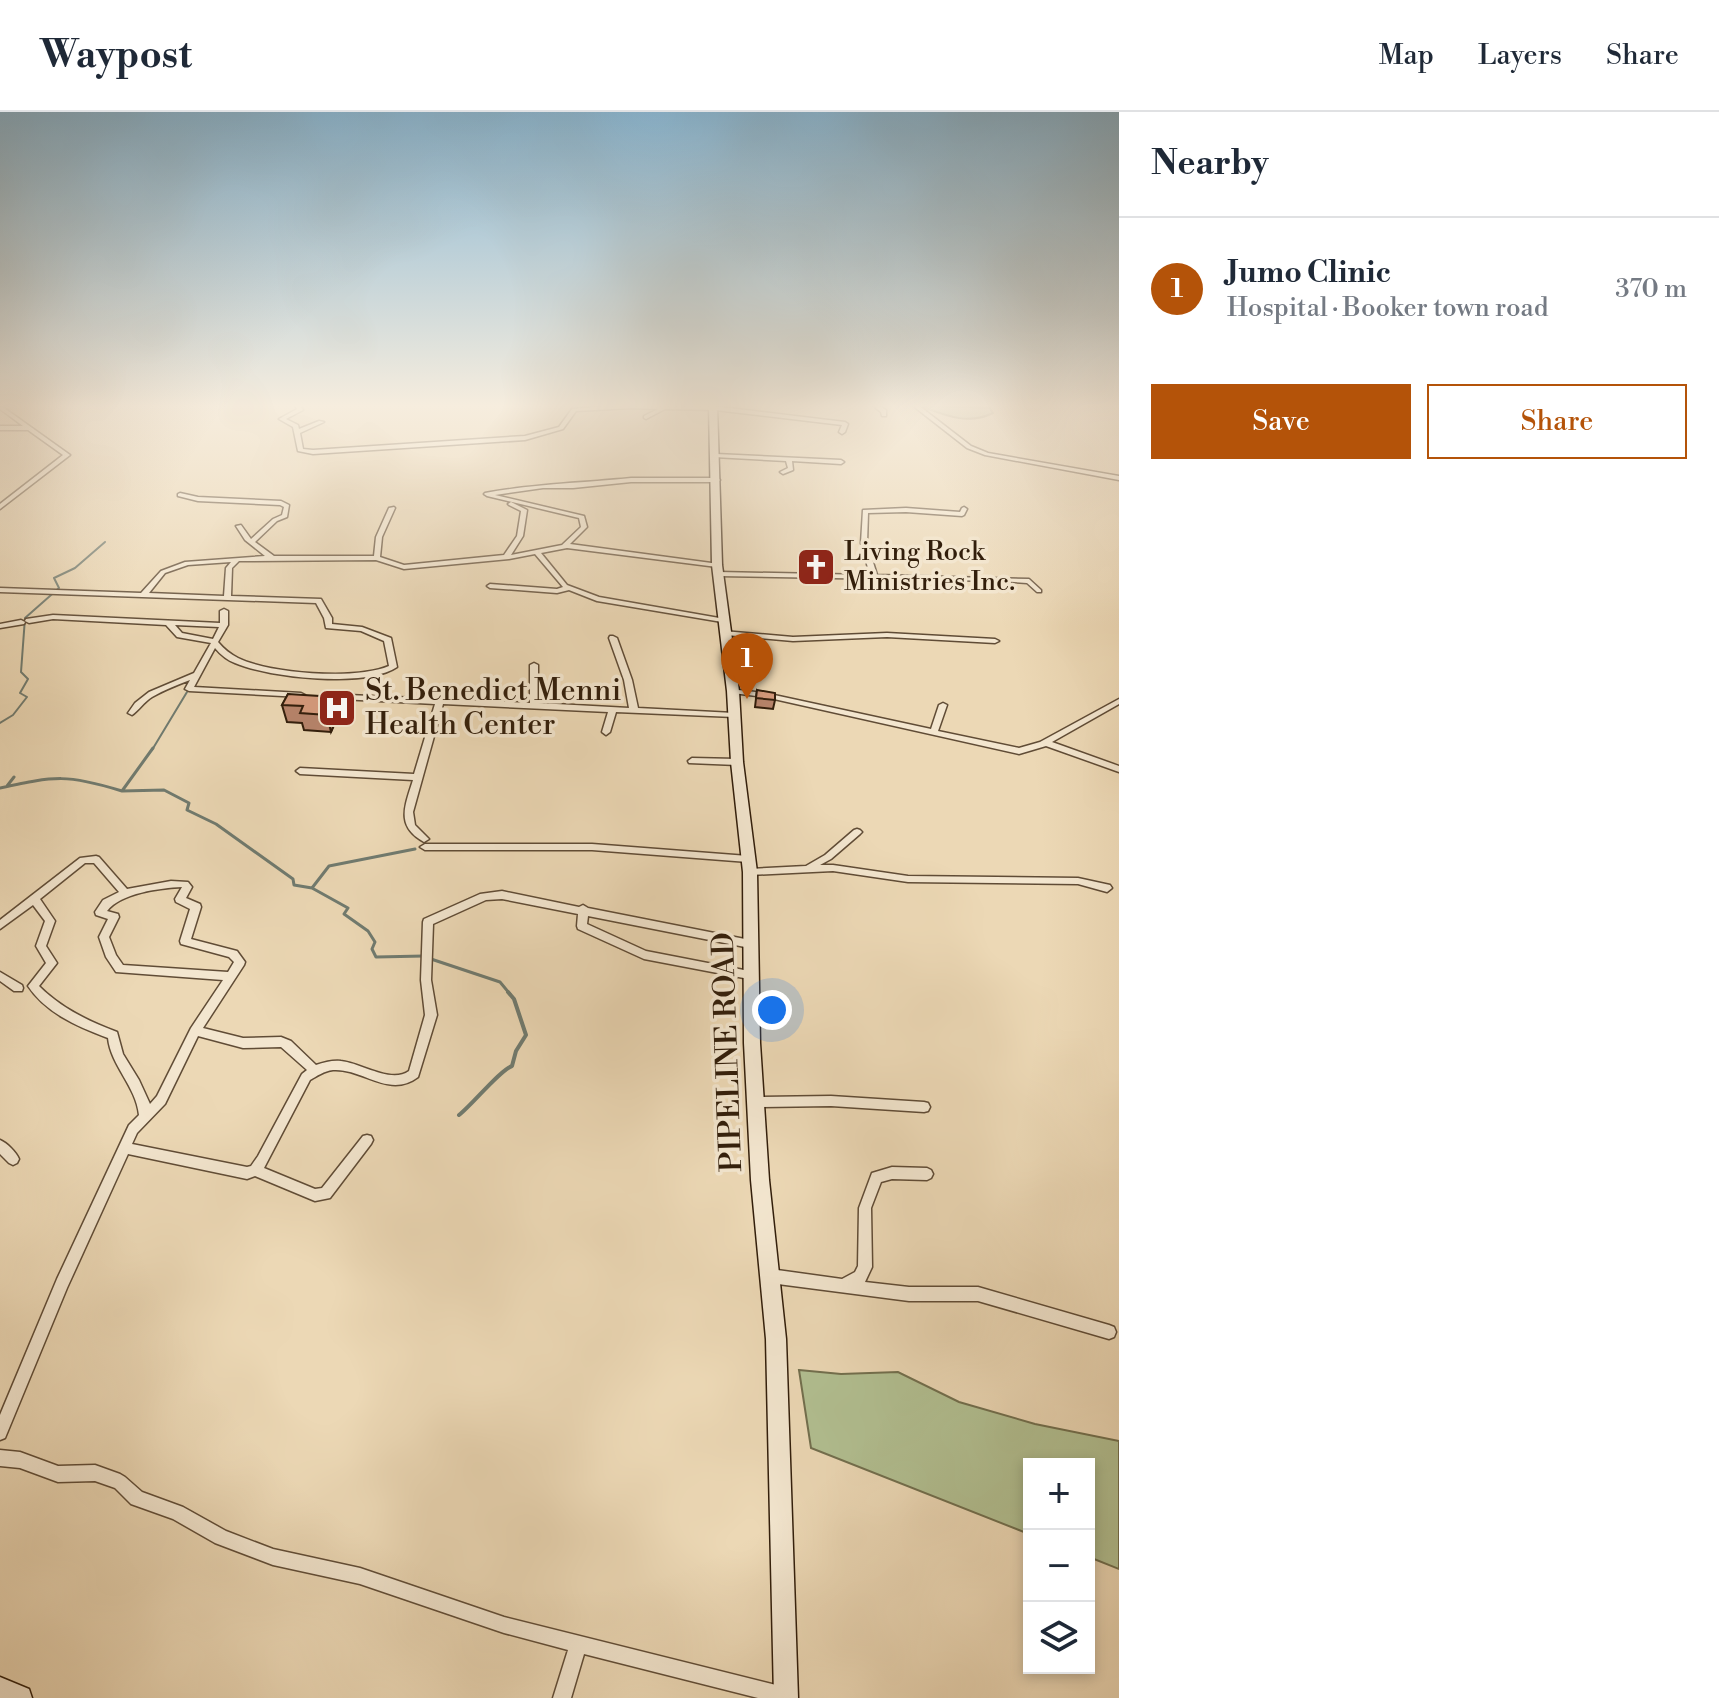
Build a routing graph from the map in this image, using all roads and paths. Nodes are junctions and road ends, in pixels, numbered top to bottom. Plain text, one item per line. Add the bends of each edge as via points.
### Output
1 (36, 479) edge
2 (717, 480) joint
3 (180, 495) dead end
4 (502, 500) junction
5 (0, 507) edge
6 (392, 508) dead end
7 (964, 509) dead end
8 (239, 526) dead end
9 (251, 542) junction
10 (570, 546) junction
11 (537, 552) junction
12 (506, 557) junction
13 (272, 558) junction
14 (377, 558) junction
15 (237, 559) junction
16 (718, 569) junction
17 (874, 576) junction
18 (490, 586) dead end
19 (569, 588) junction
20 (0, 590) edge
21 (1039, 591) dead end
22 (143, 595) junction
23 (227, 597) junction
24 (224, 611) dead end
25 (168, 623) junction
26 (224, 625) junction
27 (0, 626) edge
28 (726, 627) junction
29 (613, 638) dead end
30 (214, 641) junction
31 (995, 641) dead end
32 (534, 665) dead end
33 (197, 674) junction
34 (733, 691) junction
35 (1119, 701) edge
36 (439, 702) junction
37 (943, 705) dead end
38 (534, 706) junction
39 (612, 711) junction
40 (634, 711) junction
41 (132, 713) dead end
42 (734, 715) junction
43 (934, 731) junction
44 (606, 732) dead end
45 (1046, 743) junction
46 (692, 761) dead end
47 (737, 762) junction
48 (1119, 769) edge
49 (300, 771) dead end
50 (416, 777) junction
51 (857, 832) dead end
52 (749, 865) junction
53 (806, 868) junction
54 (1107, 888) dead end
55 (125, 893) junction
56 (35, 900) junction
57 (583, 909) junction
58 (0, 925) edge
59 (750, 944) junction
60 (749, 975) junction
61 (0, 976) edge
62 (229, 976) junction
63 (18, 988) dead end
64 (195, 1031) junction
65 (314, 1070) junction
66 (756, 1102) junction
67 (924, 1107) dead end
68 (145, 1115) junction
69 (367, 1140) dead end
70 (0, 1146) edge
71 (124, 1148) junction
72 (13, 1159) dead end
73 (255, 1170) junction
74 (927, 1174) dead end
75 (770, 1276) junction
76 (845, 1284) junction
77 (1109, 1332) dead end
78 (0, 1433) edge
79 (0, 1458) edge
80 (578, 1644) junction
81 (0, 1689) edge
82 (786, 1697) edge
83 (20, 1698) edge
84 (562, 1698) edge

1 - 5 street
2 - 4 street via 631,480 487,494
2 - 16 street, PIPELINE ROAD
3 - 9 street via 287,506 285,516
4 - 10 street via 582,517 584,527
4 - 12 street via 524,510 520,536
6 - 14 street via 379,537
7 - 17 street via 962,514 865,511 864,543
8 - 9 street
9 - 13 street
10 - 11 street
10 - 16 street
11 - 12 street
11 - 19 street
12 - 14 street via 404,567
13 - 14 street
13 - 15 street
15 - 22 street via 187,563 163,572
15 - 23 street via 229,568
16 - 17 street
16 - 28 street, PIPELINE ROAD
17 - 21 street via 1029,581
18 - 19 street
19 - 28 street via 611,603
20 - 22 street
22 - 23 street
23 - 30 street via 318,601 329,626 362,629 388,640 393,667 375,674 334,676 262,669 219,651
24 - 26 street
25 - 26 street
25 - 27 street via 53,617
25 - 30 street via 180,635
26 - 30 street
28 - 31 street via 793,639 887,635
28 - 34 street, PIPELINE ROAD
29 - 40 street
30 - 33 street
32 - 38 street
33 - 36 street via 189,689
33 - 41 street via 153,691
34 - 42 street, PIPELINE ROAD
34 - 43 street
35 - 45 street
36 - 38 street
36 - 50 street
37 - 43 street
38 - 39 street
39 - 40 street
39 - 44 street
40 - 42 street
42 - 47 street, PIPELINE ROAD
43 - 45 street via 1019,751
45 - 48 street
46 - 47 street
47 - 52 street, PIPELINE ROAD
49 - 50 street
50 - 52 street via 408,820 424,843 592,847
51 - 53 street
52 - 53 street
52 - 59 street, PIPELINE ROAD
53 - 54 street via 908,879 1078,881
55 - 56 street via 90,858
55 - 62 street via 185,884 180,899 196,907 185,941 238,957
55 - 62 street via 100,912 114,917 104,937 120,969
56 - 58 street
56 - 68 street via 50,921 41,946 52,963 33,986 91,1028 113,1035 112,1046 138,1088
57 - 59 street
57 - 60 street via 582,926 644,955
57 - 65 street via 502,895 484,897 428,922 431,1015 414,1074 397,1081 340,1065
59 - 60 street, PIPELINE ROAD
60 - 66 street, PIPELINE ROAD
61 - 63 street
62 - 64 street
64 - 65 street via 243,1043 281,1042
64 - 68 street via 174,1079
65 - 73 street
66 - 67 street
66 - 75 street, PIPELINE ROAD
68 - 71 street
69 - 73 street via 325,1194 315,1195
70 - 72 street
71 - 73 street via 239,1172
71 - 78 street
74 - 76 street via 876,1177 865,1208 865,1267 860,1277
75 - 76 street
75 - 82 street, PIPELINE ROAD
76 - 77 street via 909,1294 978,1294
79 - 80 street via 58,1474 95,1473 120,1482 137,1498 273,1557 360,1576
80 - 82 street
80 - 84 street
81 - 83 street

